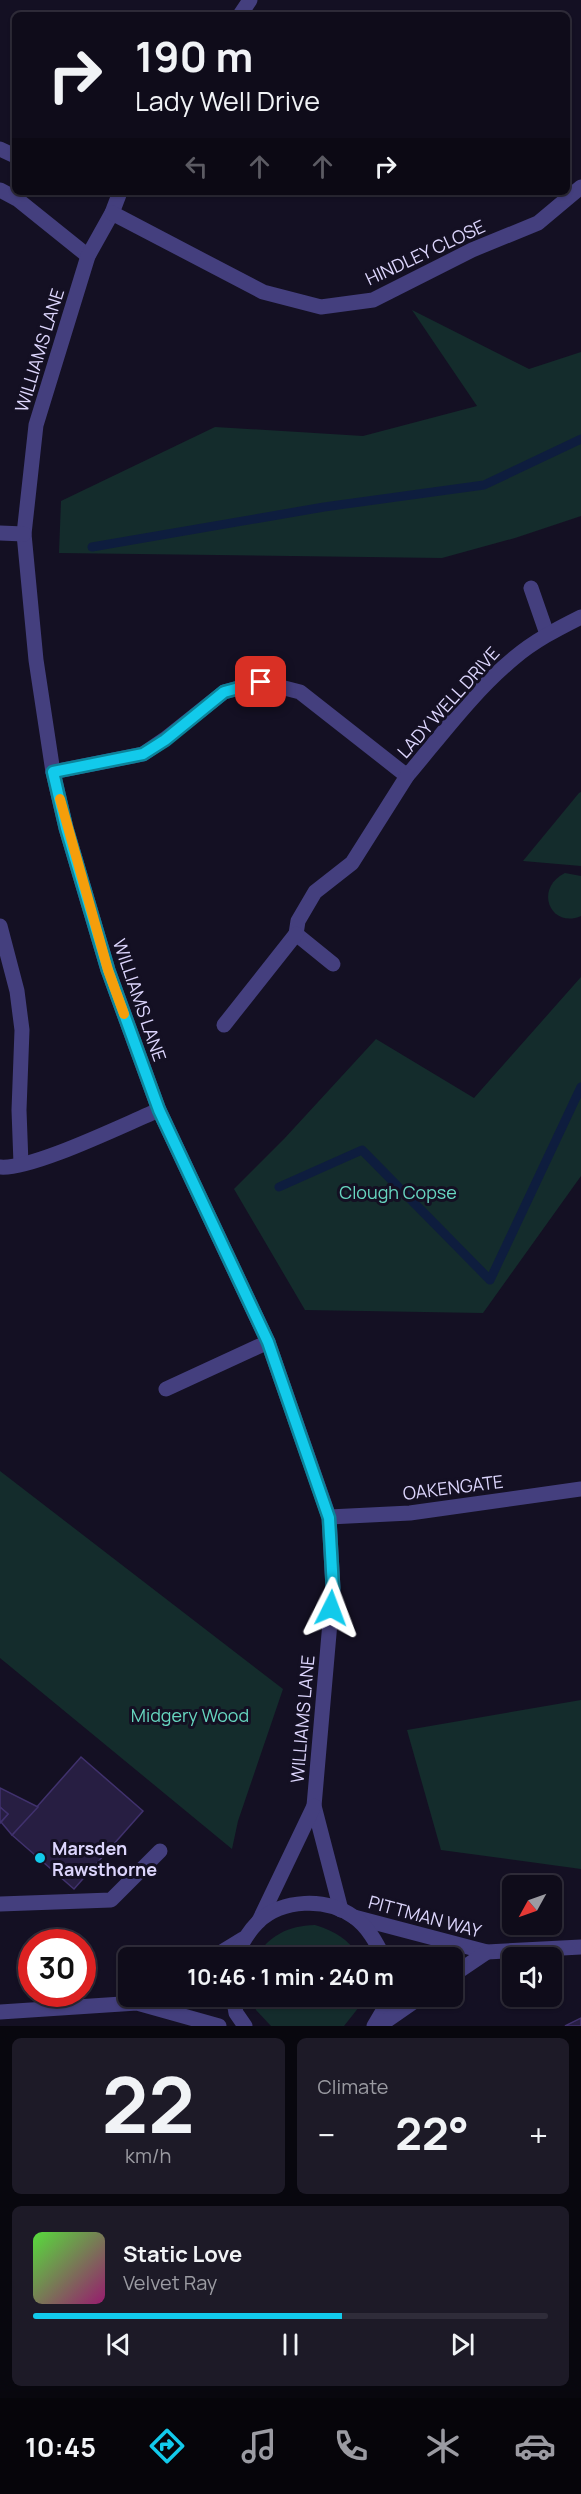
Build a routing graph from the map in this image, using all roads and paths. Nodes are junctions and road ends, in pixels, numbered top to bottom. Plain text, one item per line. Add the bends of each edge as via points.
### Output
1 (581, 187) edge
2 (0, 190) edge
3 (119, 195) edge
4 (112, 213) junction
5 (88, 256) junction
6 (0, 533) edge
7 (24, 534) junction
8 (531, 588) dead end
9 (581, 617) edge
10 (547, 634) junction
11 (53, 772) junction
12 (407, 776) junction
13 (0, 926) edge
14 (296, 934) junction
15 (333, 964) dead end
16 (224, 1025) dead end
17 (159, 1110) junction
18 (21, 1164) junction
19 (0, 1167) edge
20 (268, 1342) junction
21 (166, 1389) dead end
22 (581, 1489) edge
23 (329, 1518) junction
24 (314, 1806) junction
25 (160, 1851) dead end
26 (0, 1904) edge
27 (348, 1913) junction
28 (259, 1921) junction
29 (243, 1939) junction
30 (230, 1947) edge
31 (240, 1947) edge
32 (378, 1947) edge
33 (581, 1947) edge
34 (487, 1952) junction
35 (463, 1968) edge
36 (118, 2002) edge
37 (163, 2007) edge
38 (235, 2007) edge
39 (384, 2007) edge
40 (406, 2007) edge
41 (0, 2012) edge
42 (219, 2026) edge
43 (245, 2026) edge
44 (374, 2026) edge
45 (379, 2026) edge

1 - 4 street, HINDLEY CLOSE via 538,223 472,250 373,300 321,307 263,292
2 - 5 street
3 - 4 street, WILLIAMS LANE
4 - 5 street, WILLIAMS LANE
5 - 7 street, WILLIAMS LANE via 36,425
6 - 7 street
7 - 11 street, WILLIAMS LANE via 36,660
8 - 10 street
9 - 10 street, LADY WELL DRIVE
10 - 12 street, LADY WELL DRIVE via 513,659 470,701
11 - 12 street, LADY WELL DRIVE via 143,754 224,692 261,682 300,692
11 - 17 street, WILLIAMS LANE via 108,970
12 - 14 street, LADY WELL DRIVE via 352,863 315,892 298,921
13 - 18 street via 22,1030
14 - 15 street
14 - 16 street, LADY WELL DRIVE
17 - 18 street
17 - 20 street, WILLIAMS LANE
18 - 19 street
20 - 21 street
20 - 23 street, WILLIAMS LANE
22 - 23 street, OAKENGATE via 410,1513
23 - 24 street, WILLIAMS LANE via 333,1588
24 - 27 street, WILLIAMS LANE
24 - 28 street, WILLIAMS LANE
25 - 26 street via 111,1900
27 - 28 street, PITTMAN WAY via 320,1904 298,1904
27 - 32 street via 372,1935
27 - 34 street, PITTMAN WAY
28 - 29 street
29 - 30 street
29 - 31 street
33 - 34 street, PITTMAN WAY
34 - 35 street, PITTMAN WAY
36 - 41 street
37 - 42 street
38 - 43 street
39 - 44 street
40 - 45 street

